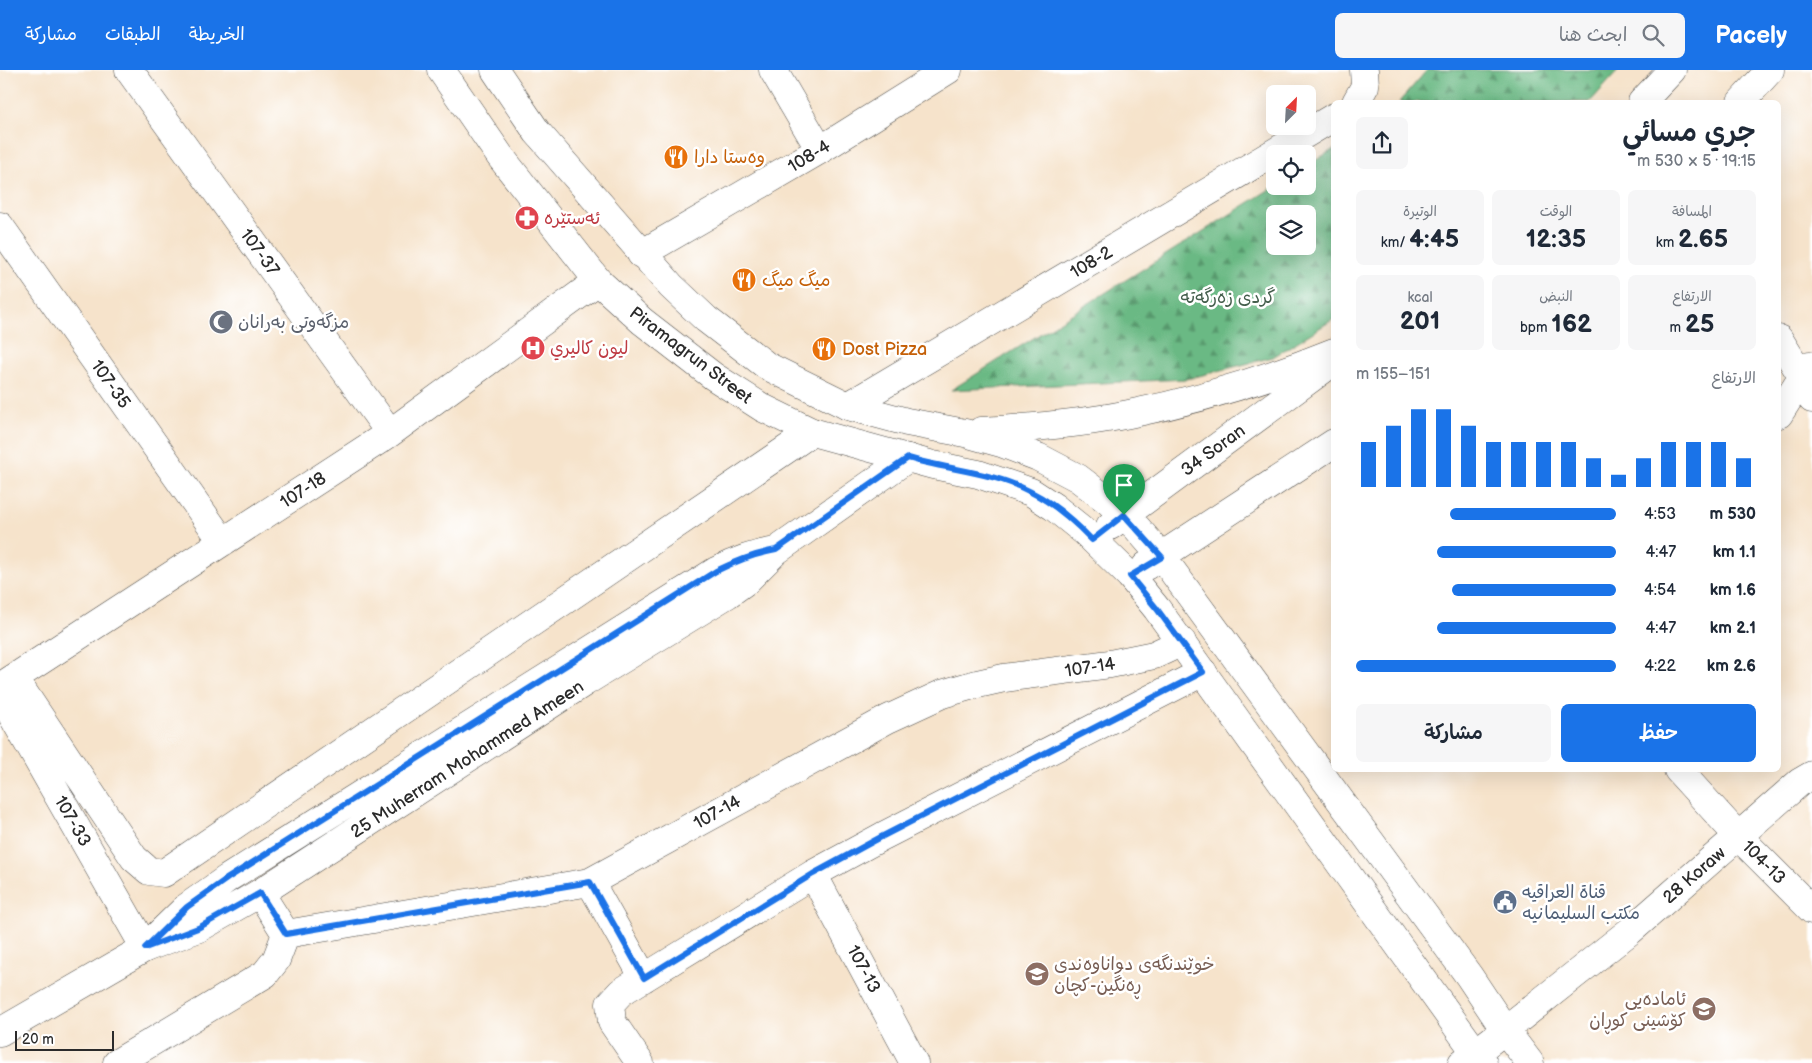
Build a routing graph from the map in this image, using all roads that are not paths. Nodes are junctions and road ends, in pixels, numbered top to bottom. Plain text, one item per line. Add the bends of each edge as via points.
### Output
1 (129, 70) edge
2 (441, 70) edge
3 (495, 70) edge
4 (773, 70) edge
5 (948, 70) edge
6 (1672, 70) edge
7 (1770, 70) edge
8 (1644, 100) edge
9 (1743, 100) edge
10 (1331, 119) edge
11 (820, 150) junction
12 (0, 226) edge
13 (641, 254) junction
14 (598, 280) junction
15 (1781, 342) edge
16 (1331, 353) edge
17 (1331, 363) edge
18 (1809, 379) edge
19 (848, 406) junction
20 (1781, 412) edge
21 (812, 432) junction
22 (390, 433) junction
23 (965, 433) junction
24 (1331, 445) edge
25 (908, 458) junction
26 (1124, 515) junction
27 (1092, 540) junction
28 (222, 542) junction
29 (776, 550) junction
30 (1162, 557) junction
31 (1130, 576) junction
32 (1182, 642) junction
33 (1203, 672) junction
34 (5, 686) edge
35 (1680, 772) edge
36 (1812, 775) edge
37 (1738, 836) junction
38 (813, 874) junction
39 (590, 882) junction
40 (260, 893) junction
41 (1812, 910) edge
42 (286, 934) junction
43 (145, 948) junction
44 (644, 978) junction
45 (1505, 1030) junction
46 (0, 1032) edge
47 (1474, 1060) edge
48 (635, 1061) edge
49 (117, 1063) edge
50 (914, 1063) edge
51 (1530, 1063) edge

1 - 22 street, 107-37
2 - 14 street, Piramagrun Street via 500,156
3 - 13 street, Piramagrun Street via 537,132
4 - 11 street
5 - 11 street, 108-4
6 - 8 street
7 - 9 street
10 - 19 street, 108-2
11 - 13 street, 108-4
12 - 28 street, 107-35
13 - 19 street, Piramagrun Street via 670,286 767,366
14 - 21 street, Piramagrun Street via 642,321 713,376 762,408
14 - 22 street, 107-18
15 - 18 street
16 - 23 street via 1208,396 1128,414 1046,427
17 - 26 street, 34 Soran
18 - 20 street
19 - 23 street, Piramagrun Street
21 - 25 street, Piramagrun Street
21 - 34 street via 164,872 149,871 134,858
22 - 28 street, 107-18
23 - 26 street, Piramagrun Street via 1038,456 1078,478
24 - 30 street
25 - 27 street, Piramagrun Street via 978,474 1031,492
25 - 29 street, 25 Muherram Mohammed Ameen
26 - 27 street, 34 Soran
26 - 30 street, Piramagrun Street
27 - 31 street, Piramagrun Street
28 - 34 street, 107-18
29 - 40 street, 25 Muherram Mohammed Ameen via 728,594 585,682
29 - 43 street, 25 Muherram Mohammed Ameen via 737,560 716,571 514,698 214,888 187,907
30 - 31 street
30 - 45 street, Piramagrun Street via 1470,976
31 - 32 street, Piramagrun Street
32 - 33 street, Piramagrun Street
32 - 39 street, 107-14 via 1154,655 1004,678 942,694 888,719
33 - 38 street
33 - 47 street, Piramagrun Street
34 - 43 street, 107-33
35 - 37 street, 104-13
36 - 37 street, 28 Koraw
37 - 41 street, 104-13
37 - 45 street, 28 Koraw via 1630,931
38 - 44 street
38 - 50 street, 107-13
39 - 42 street, 107-14
39 - 44 street
40 - 42 street
40 - 43 street, 25 Muherram Mohammed Ameen via 198,928
42 - 49 street via 276,960 265,974
43 - 46 street, 25 Muherram Mohammed Ameen
44 - 48 street via 621,992 610,1004 612,1022
45 - 47 street, 28 Koraw
45 - 51 street, Piramagrun Street

